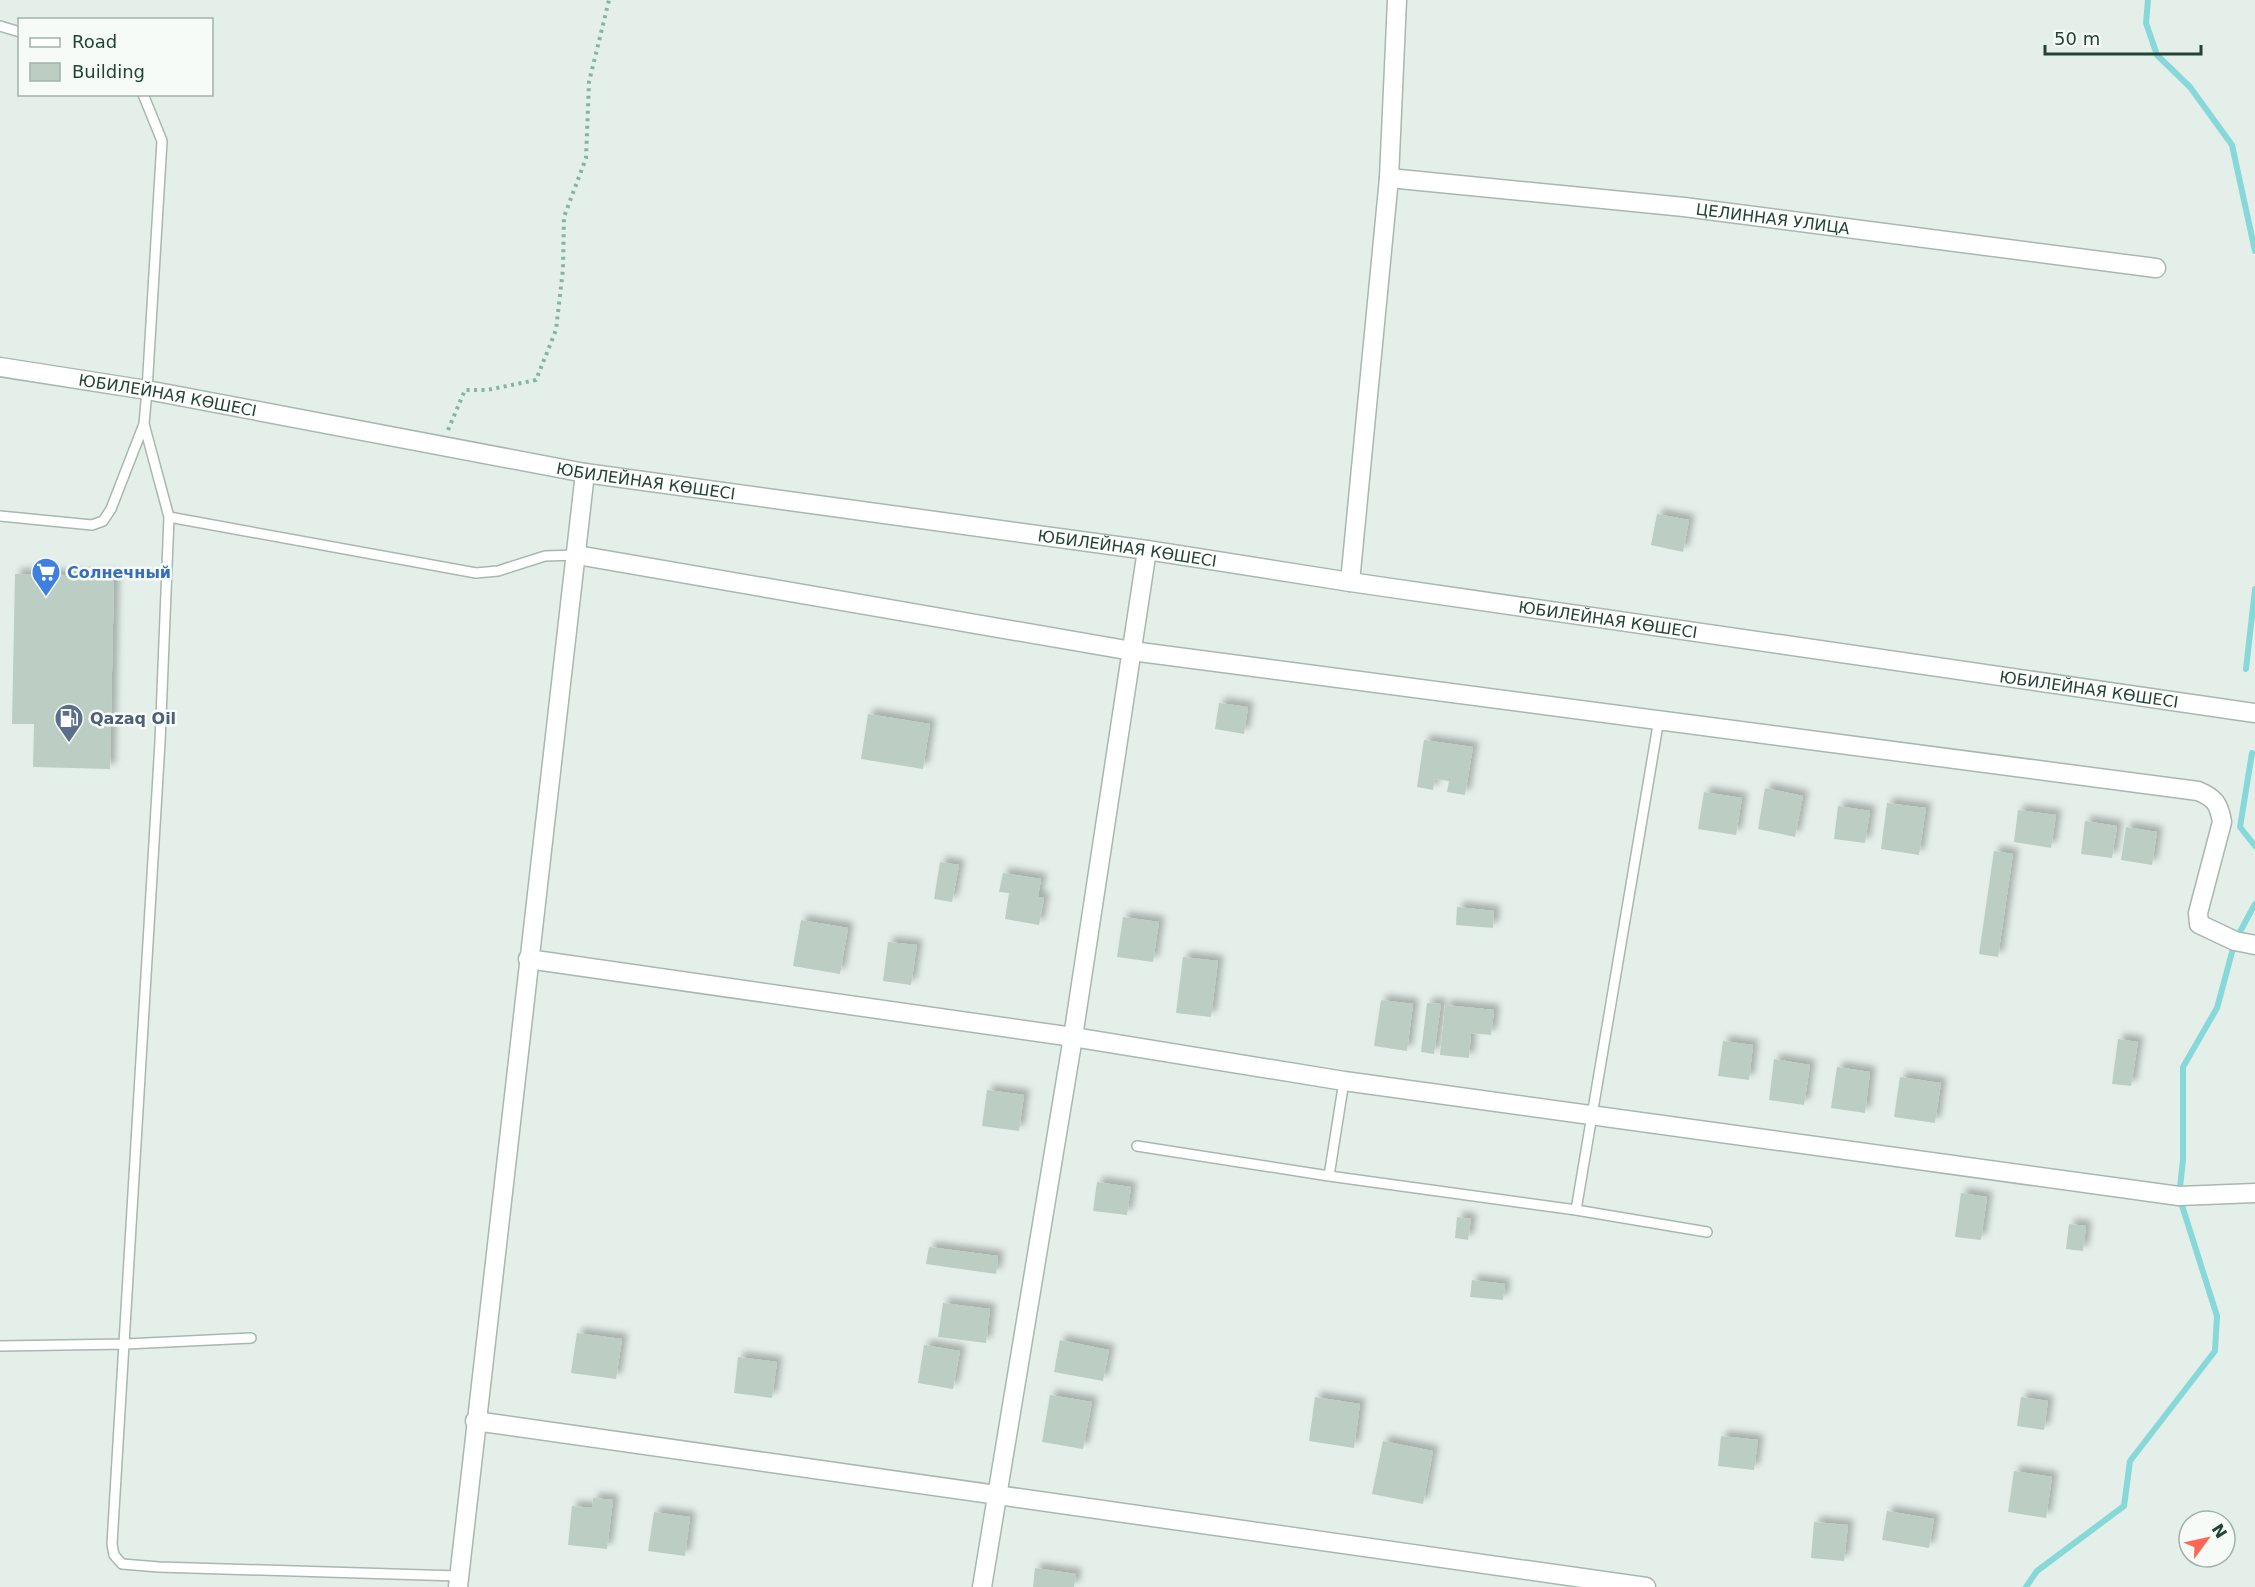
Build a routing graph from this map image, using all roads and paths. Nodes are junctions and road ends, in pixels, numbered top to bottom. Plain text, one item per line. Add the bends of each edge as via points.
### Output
1 (609, 0) edge
2 (1397, 0) edge
3 (0, 26) edge
4 (18, 31) edge
5 (144, 96) edge
6 (1389, 178) junction
7 (2156, 268) dead end
8 (0, 367) edge
9 (147, 390) junction
10 (144, 424) junction
11 (442, 446) junction
12 (585, 473) junction
13 (0, 516) edge
14 (169, 517) junction
15 (1147, 549) junction
16 (577, 555) junction
17 (1350, 582) junction
18 (1132, 651) junction
19 (2255, 713) edge
20 (1659, 718) junction
21 (2255, 945) edge
22 (528, 959) junction
23 (1073, 1037) junction
24 (1344, 1081) junction
25 (1594, 1115) junction
26 (1137, 1146) dead end
27 (1329, 1176) junction
28 (2255, 1193) edge
29 (1576, 1210) junction
30 (1707, 1232) dead end
31 (251, 1338) dead end
32 (126, 1344) junction
33 (0, 1346) edge
34 (475, 1420) junction
35 (997, 1493) junction
36 (458, 1581) edge
37 (982, 1587) edge
38 (1646, 1587) edge

1 - 11 path via 589,82 586,158 564,217 556,330 536,380 488,390 465,390
2 - 6 street
3 - 4 lane
5 - 9 lane via 162,141
6 - 7 street, ЦЕЛИННАЯ УЛИЦА via 1684,207
6 - 17 street
8 - 9 street, ЮБИЛЕЙНАЯ КӨШЕСІ
9 - 10 lane
9 - 11 street, ЮБИЛЕЙНАЯ КӨШЕСІ
10 - 13 lane via 103,521 92,525
10 - 14 lane
11 - 12 street, ЮБИЛЕЙНАЯ КӨШЕСІ
12 - 15 street, ЮБИЛЕЙНАЯ КӨШЕСІ
12 - 16 street
14 - 16 lane via 476,573 498,572 545,556
14 - 32 lane via 160,753
15 - 17 street, ЮБИЛЕЙНАЯ КӨШЕСІ
15 - 18 street
16 - 18 street
16 - 22 street
17 - 19 street, ЮБИЛЕЙНАЯ КӨШЕСІ
18 - 20 street
18 - 23 street
20 - 21 street via 2198,791 2213,797 2222,822 2198,913 2199,924 2235,941
20 - 25 lane
22 - 23 street
22 - 34 street
23 - 24 street
23 - 35 street
24 - 25 street
24 - 27 lane
25 - 28 street via 2179,1196
25 - 29 lane
26 - 27 lane
27 - 29 lane
29 - 30 lane
31 - 32 lane
32 - 33 lane
32 - 36 lane via 112,1544 114,1555 122,1564
34 - 35 street
34 - 36 street
35 - 37 street
35 - 38 street

